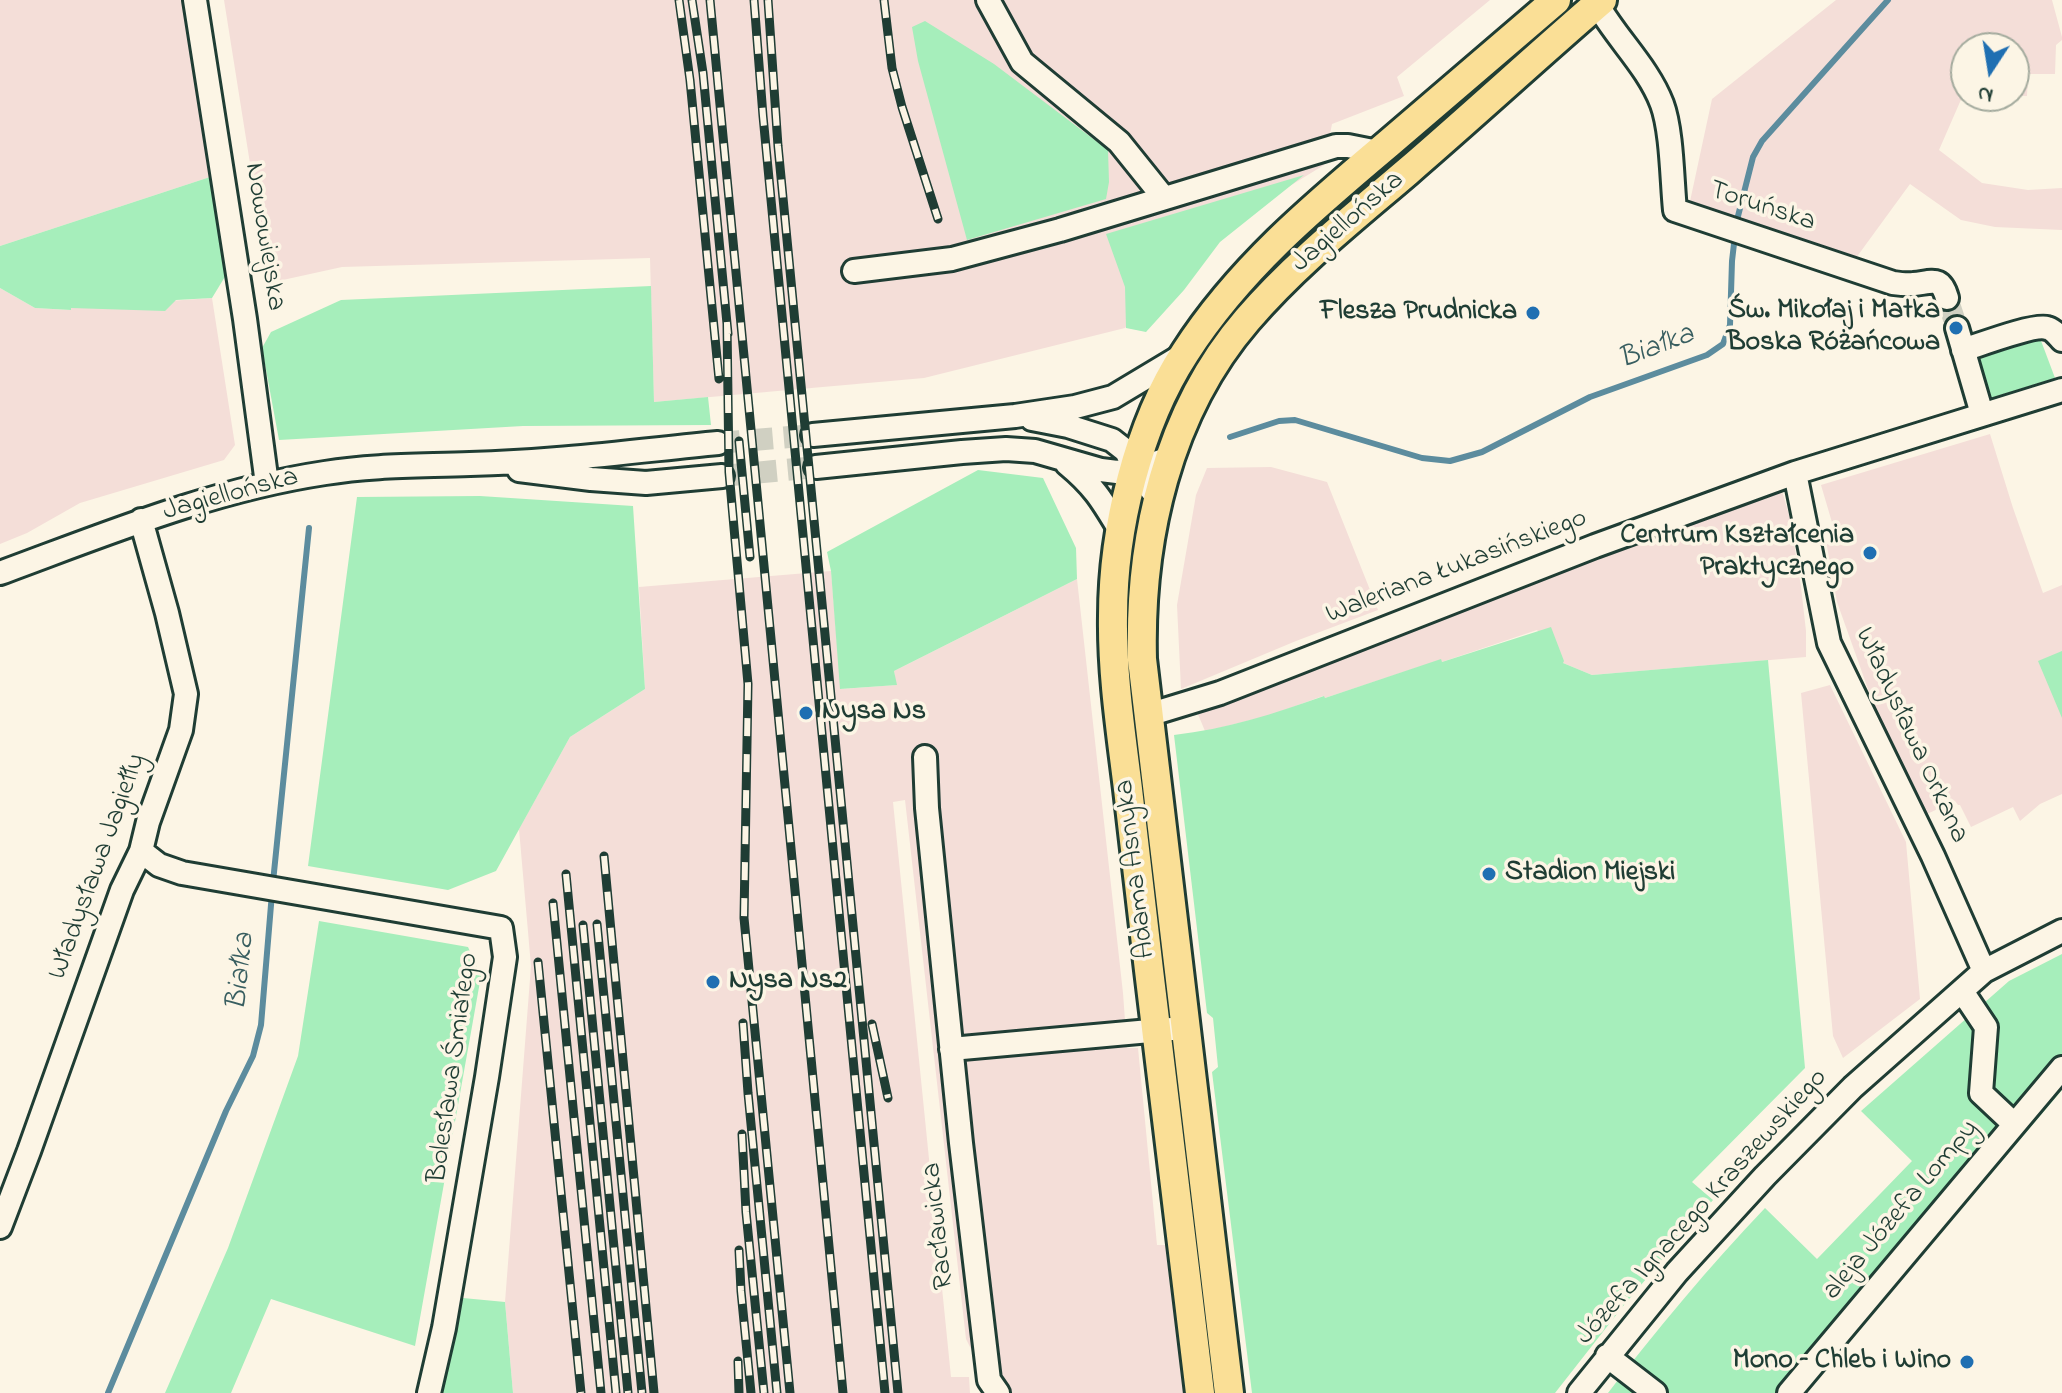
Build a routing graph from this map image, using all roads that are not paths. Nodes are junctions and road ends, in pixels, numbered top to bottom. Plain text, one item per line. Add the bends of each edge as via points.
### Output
1 (195, 0) edge
2 (988, 0) edge
3 (1556, 0) edge
4 (1600, 2) edge
5 (1378, 152) junction
6 (1164, 198) junction
7 (854, 271) dead end
8 (1947, 298) dead end
9 (2062, 340) edge
10 (1183, 355) junction
11 (2062, 390) edge
12 (1982, 414) junction
13 (1015, 416) junction
14 (960, 421) junction
15 (813, 435) tunnel mouth
16 (718, 443) tunnel mouth
17 (962, 452) junction
18 (1056, 456) junction
19 (1170, 458) junction
20 (471, 464) junction
21 (816, 467) tunnel mouth
22 (1135, 470) junction
23 (1795, 473) junction
24 (722, 476) tunnel mouth
25 (267, 484) junction
26 (1158, 498) junction
27 (141, 520) junction
28 (1121, 532) junction
29 (0, 573) edge
30 (1148, 715) junction
31 (925, 757) dead end
32 (141, 851) junction
33 (2062, 931) edge
34 (1984, 971) junction
35 (1962, 991) junction
36 (1186, 1027) junction
37 (1156, 1030) junction
38 (951, 1049) junction
39 (2062, 1068) edge
40 (2014, 1124) junction
41 (0, 1227) edge
42 (1607, 1356) junction
43 (429, 1393) edge
44 (998, 1393) edge
45 (1200, 1393) edge
46 (1229, 1393) edge
47 (1579, 1393) edge
48 (1655, 1393) edge
49 (1789, 1393) edge

1 - 25 street, Nowowiejska
2 - 6 street via 1022,62 1119,142
3 - 5 main road, Jagiellońska
4 - 8 street, Toruńska via 1607,22 1662,103 1675,210 1893,283 1937,282
4 - 19 main road, Jagiellońska via 1266,299 1209,372
5 - 6 street, Jagiellońska via 1336,146
5 - 10 main road, Jagiellońska via 1256,262
6 - 7 street, Jagiellońska via 952,259
9 - 12 street via 2046,327 1960,339
10 - 13 street, Jagiellońska via 1113,397
10 - 22 main road, Adama Asnyka
11 - 12 street, Waleriana Łukasińskiego
12 - 23 street, Waleriana Łukasińskiego
13 - 14 street, Jagiellońska
13 - 22 street, Jagiellońska via 1112,440 1126,451
14 - 15 street, Jagiellońska
14 - 17 street
16 - 20 street, Jagiellońska
17 - 18 street via 1006,449
17 - 21 street
18 - 22 street via 1101,470
18 - 28 street via 1091,484
19 - 22 street
19 - 26 main road, Adama Asnyka
20 - 24 street, Jagiellońska via 646,483
20 - 25 street, Jagiellońska via 368,467
22 - 26 street, Jagiellońska
22 - 28 main road, Adama Asnyka
23 - 30 street, Waleriana Łukasińskiego via 1220,693
23 - 34 street, Władysława Orkana via 1829,643
25 - 27 street, Jagiellońska
26 - 30 main road, Adama Asnyka via 1142,609
27 - 29 street, Jagiellońska
27 - 32 street, Władysława Jagiełły via 186,694 181,730
28 - 37 main road, Adama Asnyka via 1113,652
30 - 36 main road, Adama Asnyka
31 - 38 street, Racławicka
32 - 41 street, Władysława Jagiełły via 122,890
32 - 43 street, Bolesława Śmiałego via 182,873 501,928 505,957 487,1077
33 - 34 street, Józefa Ignacego Kraszewskiego
34 - 35 street, Józefa Ignacego Kraszewskiego
35 - 40 street via 1986,1027 1981,1093
35 - 42 street, Józefa Ignacego Kraszewskiego via 1853,1087 1765,1176
36 - 37 street
36 - 46 main road, Adama Asnyka
37 - 38 street
37 - 45 main road, Adama Asnyka
38 - 44 street, Racławicka via 989,1380
39 - 40 street, aleja Józefa Lompy
40 - 49 street, aleja Józefa Lompy
42 - 47 street, Józefa Ignacego Kraszewskiego
42 - 48 street

